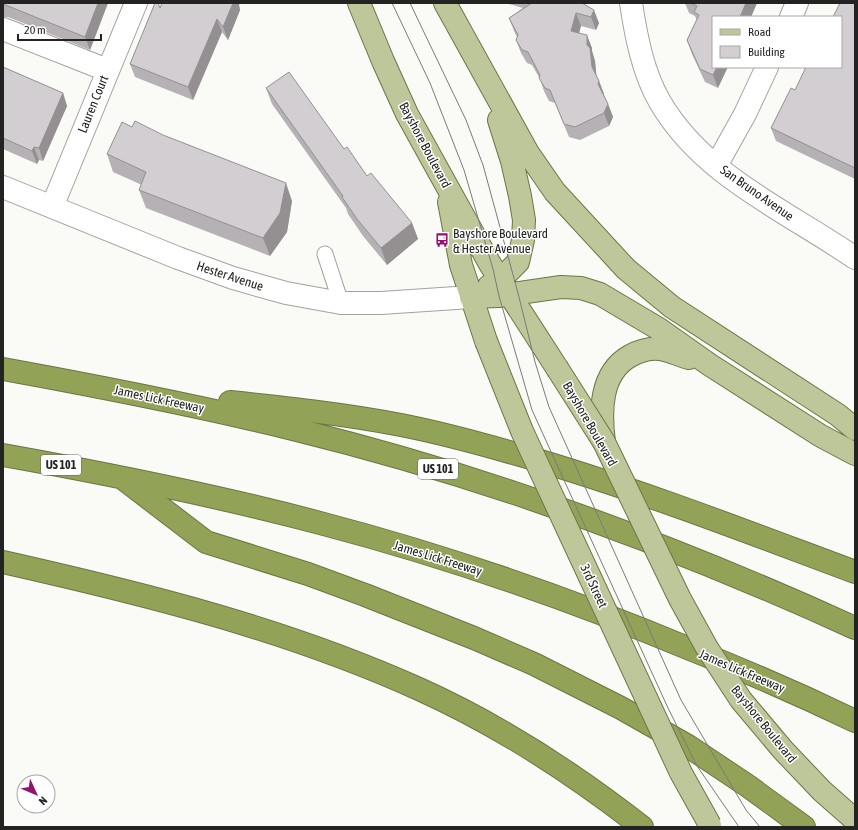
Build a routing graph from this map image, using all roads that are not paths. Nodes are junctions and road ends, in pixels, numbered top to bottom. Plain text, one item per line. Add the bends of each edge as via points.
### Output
1 (136, 3) edge
2 (359, 3) edge
3 (445, 3) edge
4 (631, 3) edge
5 (797, 3) edge
6 (791, 16) edge
7 (3, 29) edge
8 (768, 68) edge
9 (107, 70) junction
10 (486, 79) junction
11 (716, 166) junction
12 (446, 183) junction
13 (3, 187) edge
14 (52, 206) junction
15 (325, 254) dead end
16 (855, 258) edge
17 (506, 286) junction
18 (471, 297) junction
19 (341, 303) junction
20 (710, 365) junction
21 (3, 369) edge
22 (122, 391) junction
23 (855, 429) edge
24 (604, 442) junction
25 (855, 454) edge
26 (3, 455) edge
27 (119, 476) junction
28 (3, 562) edge
29 (855, 572) edge
30 (855, 628) edge
31 (855, 721) edge
32 (855, 820) edge
33 (711, 826) edge
34 (642, 827) edge
35 (804, 827) edge

1 - 9 street, Lauren Court
2 - 12 main road, Bayshore Boulevard via 407,114
3 - 10 main road
4 - 11 street, San Bruno Avenue via 636,35 646,71 659,101 676,127
5 - 6 street
7 - 9 street
8 - 11 street
9 - 14 street, Lauren Court
10 - 17 main road via 512,161 524,220 518,262
10 - 23 main road via 528,153 555,192 626,269 672,307 838,415
11 - 16 street, San Bruno Avenue via 742,186
12 - 17 main road, Bayshore Boulevard via 490,264
12 - 18 main road, 3rd Street via 461,265
13 - 14 street, Hester Avenue
14 - 19 street, Hester Avenue via 233,278 286,293
15 - 19 lane
17 - 18 main road
17 - 20 main road via 581,288 600,294 659,329
17 - 24 main road, Bayshore Boulevard, bridge
18 - 19 street, Hester Avenue
18 - 33 main road, 3rd Street, bridge via 522,431 681,773
20 - 24 main road via 660,349 640,351 623,360 612,373 606,386 601,422
20 - 25 main road via 821,436
21 - 22 highway, James Lick Freeway / US 101
22 - 29 highway via 306,410 402,425 492,446 595,478
22 - 30 highway, James Lick Freeway / US 101 via 299,430 409,460 497,488 704,562
24 - 32 main road, Bayshore Boulevard, bridge via 680,599 707,648 741,700 783,750 822,791
26 - 27 highway, James Lick Freeway / US 101
27 - 31 highway, James Lick Freeway / US 101 via 322,523 494,575 656,634
27 - 35 highway via 206,542 308,574 412,613 534,664 614,704 688,746
28 - 34 highway via 194,608 346,658 420,689 490,724 555,765

